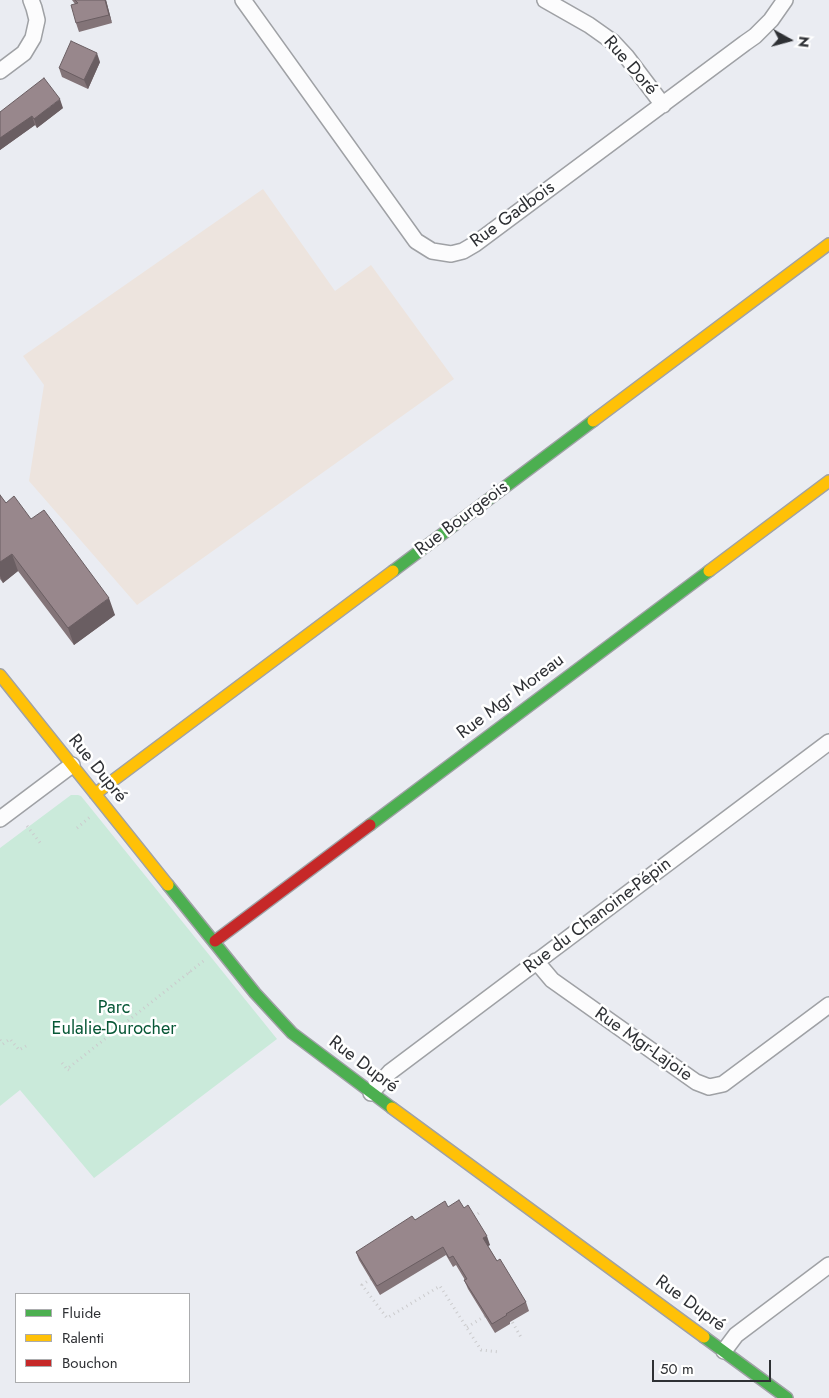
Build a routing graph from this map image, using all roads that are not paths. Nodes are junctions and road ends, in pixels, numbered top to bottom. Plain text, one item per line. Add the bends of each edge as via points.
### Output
1 (31, 0) edge
2 (243, 0) edge
3 (544, 0) edge
4 (786, 0) edge
5 (0, 71) edge
6 (662, 105) junction
7 (829, 244) edge
8 (829, 481) edge
9 (0, 676) edge
10 (829, 742) edge
11 (72, 765) junction
12 (95, 794) junction
13 (0, 819) edge
14 (215, 942) junction
15 (536, 962) junction
16 (829, 1005) edge
17 (371, 1093) junction
18 (829, 1265) edge
19 (724, 1351) junction
20 (787, 1398) edge

1 - 5 street via 37,20 34,38 24,53
2 - 6 street, Rue Gadbois via 412,236 421,245 438,253 457,253 468,249
3 - 6 street, Rue Doré via 613,42
4 - 6 street, Rue Gadbois via 755,36
7 - 12 street, Rue Bourgeois
8 - 14 street, Rue Mgr Moreau
9 - 11 street, Rue Dupré
10 - 15 street, Rue du Chanoine-Pépin
11 - 12 street, Rue Dupré
11 - 13 street
12 - 14 street, Rue Dupré
14 - 17 street, Rue Dupré via 292,1033
15 - 16 street, Rue Mgr-Lajoie via 552,980 696,1082 709,1087 723,1084
15 - 17 street, Rue du Chanoine-Pépin via 390,1072
17 - 19 street, Rue Dupré
18 - 19 street via 736,1335
19 - 20 street, Rue Dupré

